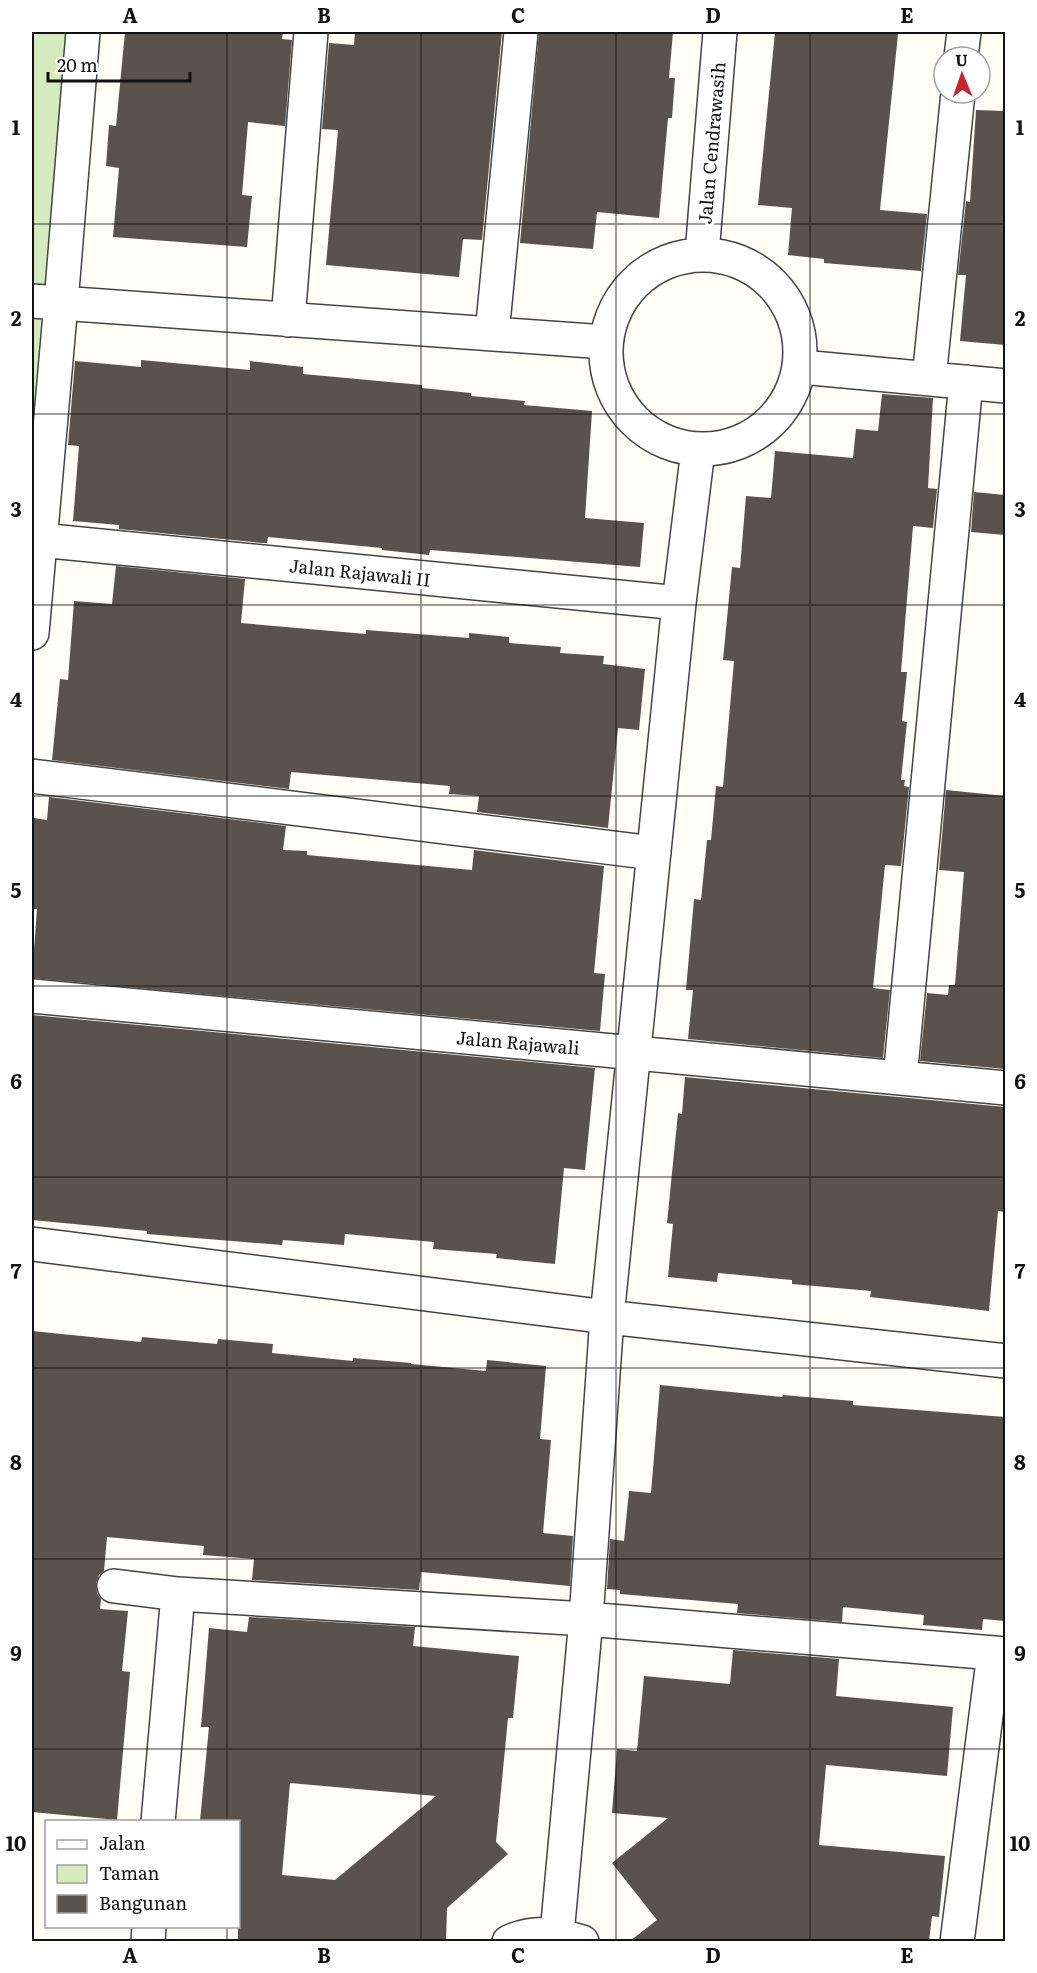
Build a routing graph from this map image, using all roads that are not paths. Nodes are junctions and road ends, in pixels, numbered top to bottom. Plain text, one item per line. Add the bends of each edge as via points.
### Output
1 (83, 32) edge
2 (311, 32) edge
3 (521, 32) edge
4 (720, 32) edge
5 (957, 105) edge
6 (702, 254) junction
7 (46, 302) edge
8 (288, 320) junction
9 (492, 334) junction
10 (605, 342) junction
11 (801, 367) junction
12 (928, 379) junction
13 (966, 382) junction
14 (1005, 386) edge
15 (698, 450) junction
16 (40, 540) junction
17 (679, 603) junction
18 (32, 633) edge
19 (32, 776) edge
20 (654, 853) junction
21 (32, 996) edge
22 (633, 1053) junction
23 (900, 1078) junction
24 (1005, 1088) edge
25 (32, 1244) edge
26 (607, 1317) junction
27 (1005, 1361) edge
28 (114, 1586) dead end
29 (178, 1594) junction
30 (586, 1619) junction
31 (1000, 1654) edge
32 (158, 1820) edge
33 (570, 1938) edge
34 (509, 1941) edge
35 (957, 1941) edge

1 - 7 street
2 - 8 street
3 - 9 street
4 - 6 street, Jalan Cendrawasih
5 - 12 street
6 - 10 street via 674,259 648,271 627,291 612,315
6 - 11 street via 730,258 756,269 778,288 793,311 801,338
7 - 8 street
7 - 16 street
8 - 9 street
9 - 10 street
10 - 15 street via 610,382 629,416 660,440
11 - 12 street
11 - 15 street via 789,400 766,428 734,445
12 - 13 street
13 - 14 street
13 - 23 street
15 - 17 street
16 - 17 street, Jalan Rajawali II
16 - 18 street
17 - 20 street
19 - 20 street
20 - 22 street
21 - 22 street, Jalan Rajawali
22 - 23 street, Jalan Rajawali
22 - 26 street
23 - 24 street, Jalan Rajawali
25 - 26 street
26 - 27 street
26 - 30 street
28 - 29 street
29 - 30 street
29 - 32 street
30 - 31 street
30 - 33 street
31 - 35 street
33 - 34 street via 522,1936

